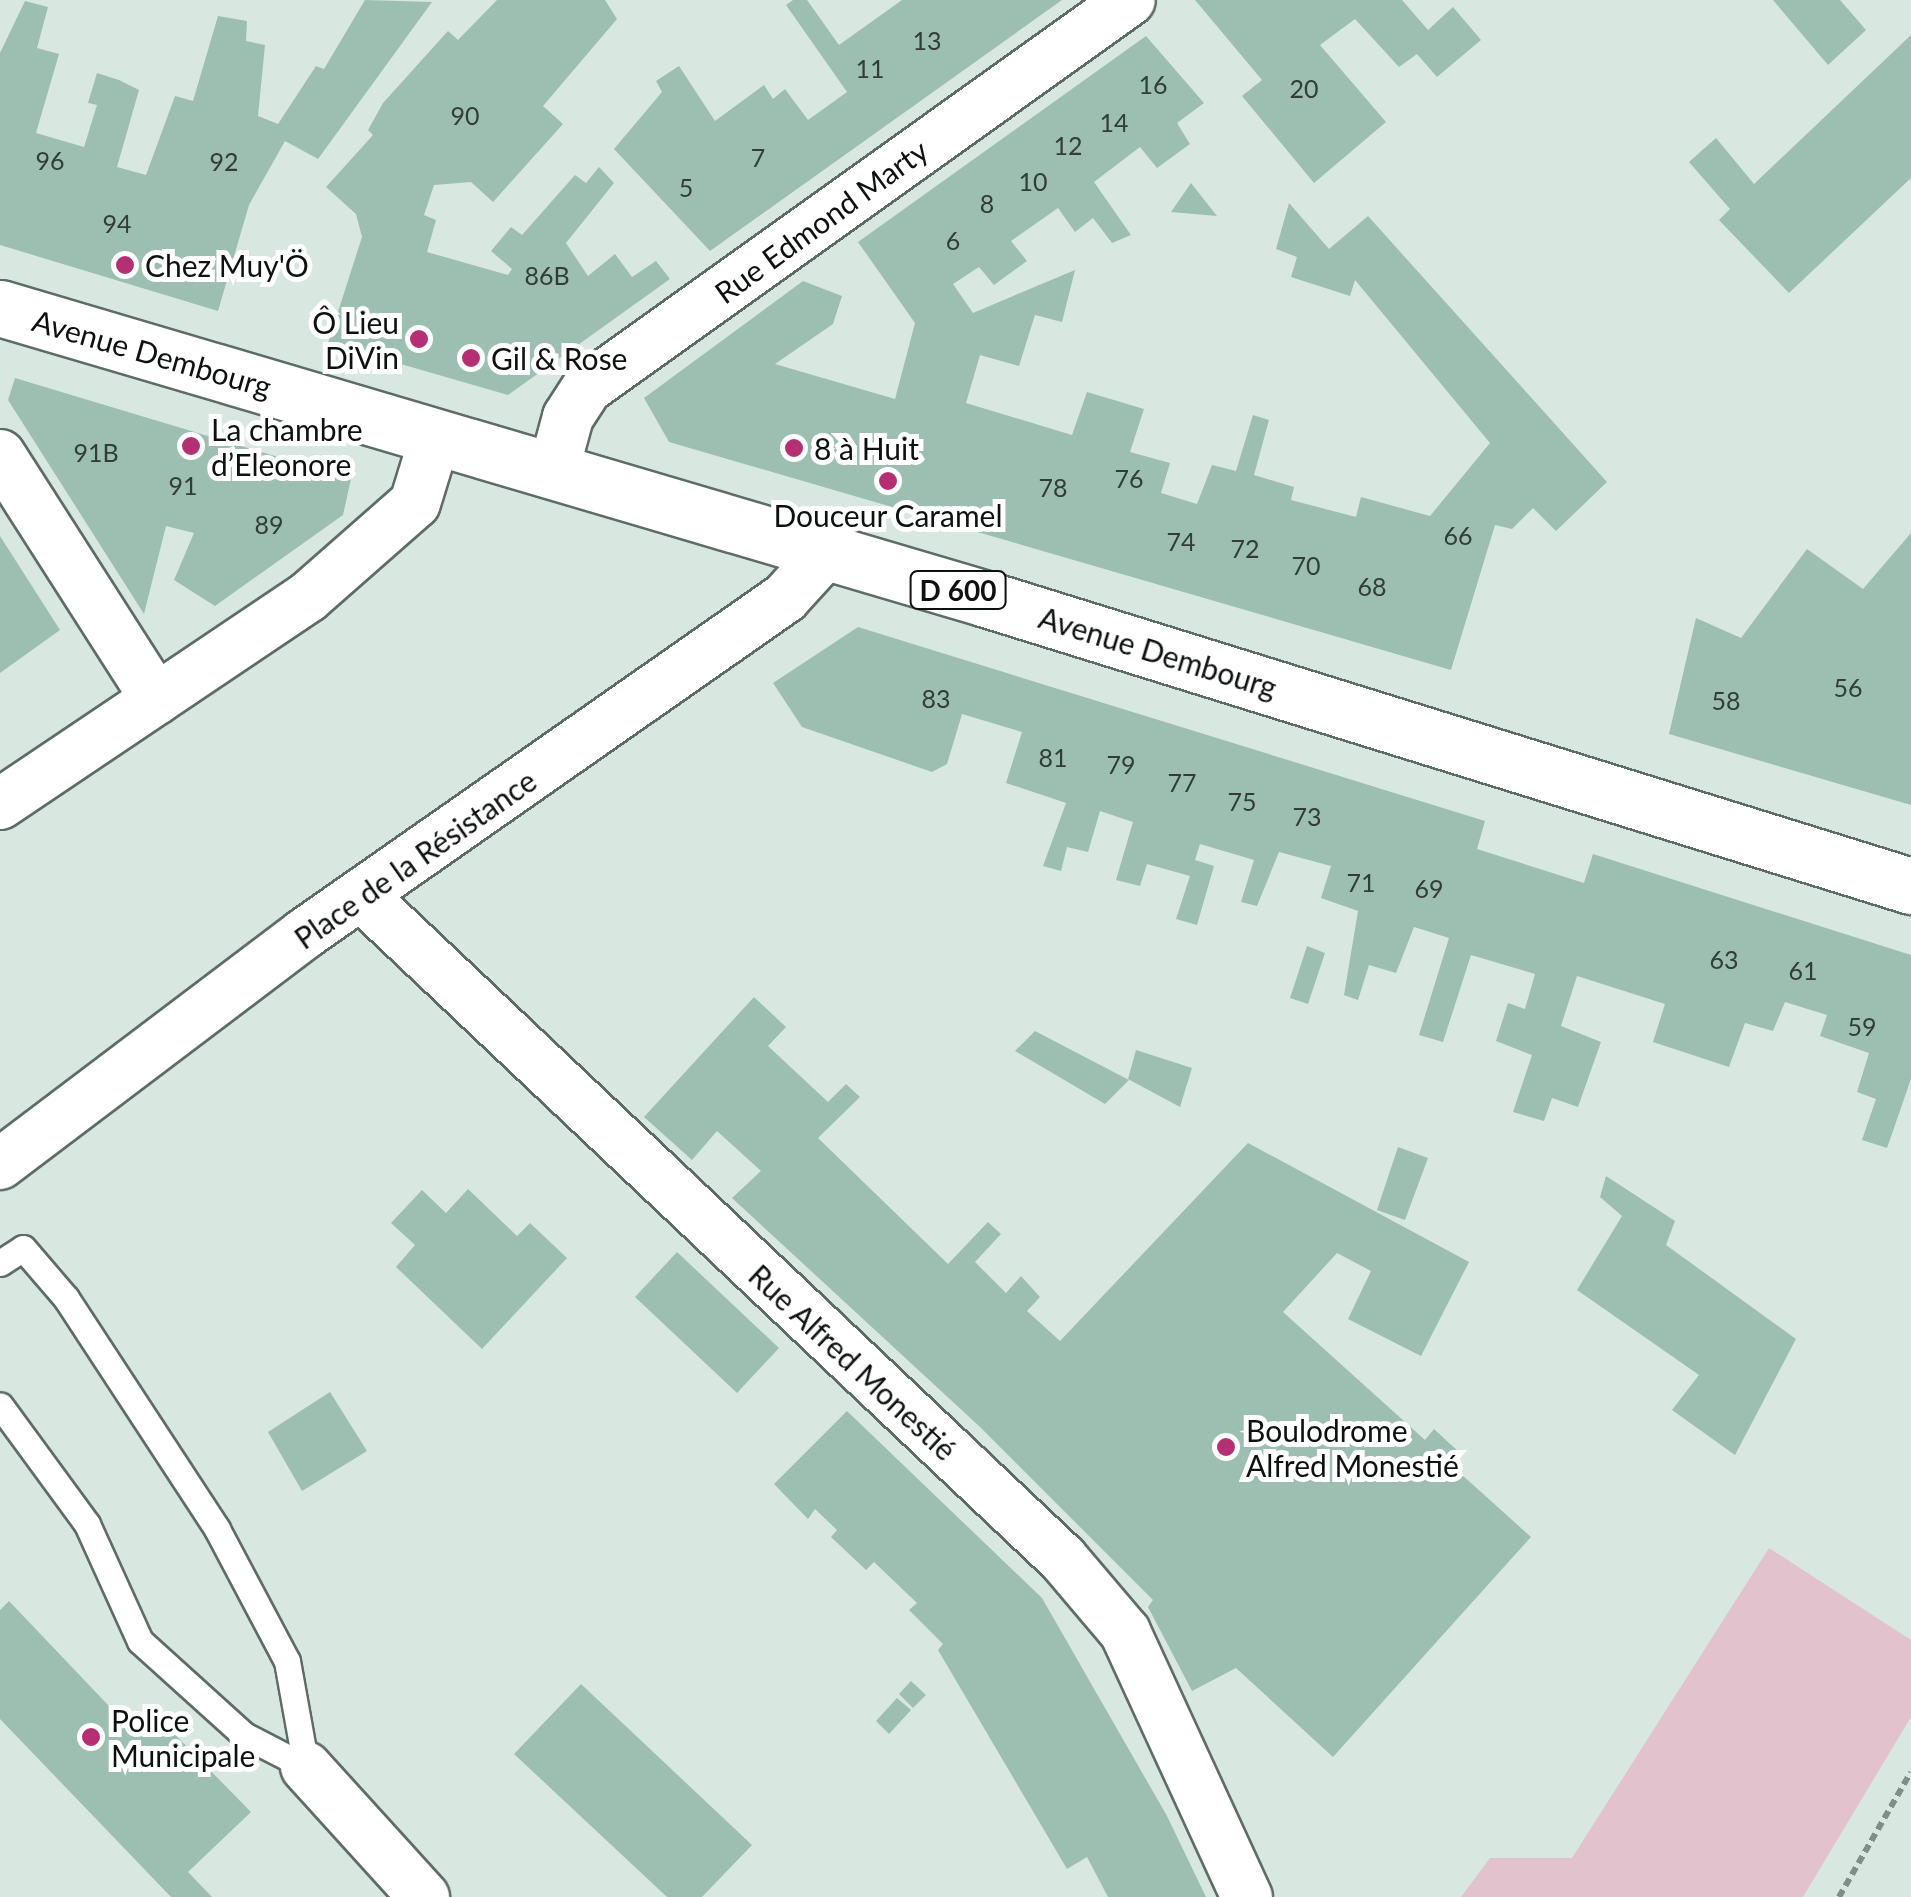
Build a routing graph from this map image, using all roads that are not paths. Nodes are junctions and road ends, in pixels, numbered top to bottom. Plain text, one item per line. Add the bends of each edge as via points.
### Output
1 (1130, 0) edge
2 (0, 308) edge
3 (435, 438) junction
4 (0, 454) edge
5 (553, 472) junction
6 (827, 552) junction
7 (156, 700) junction
8 (0, 804) edge
9 (1911, 886) edge
10 (364, 898) junction
11 (0, 1164) edge
12 (0, 1262) edge
13 (0, 1405) edge
14 (306, 1767) junction
15 (424, 1897) edge
16 (1247, 1897) edge

1 - 5 street, Rue Edmond Marty via 587,388 568,416
2 - 3 main road, Avenue Dembourg / D 600
3 - 5 main road, Avenue Dembourg / D 600
3 - 7 street via 415,504 308,597
4 - 7 street
5 - 6 main road, Avenue Dembourg / D 600
6 - 9 main road, Avenue Dembourg / D 600
6 - 10 street, Place de la Résistance via 785,598
7 - 8 street
10 - 11 street, Place de la Résistance via 304,934
10 - 16 street, Rue Alfred Monestié via 1063,1559 1125,1632
12 - 14 lane via 22,1248 66,1298 217,1529 287,1662
13 - 14 lane via 87,1524 140,1640 244,1735
14 - 15 street

